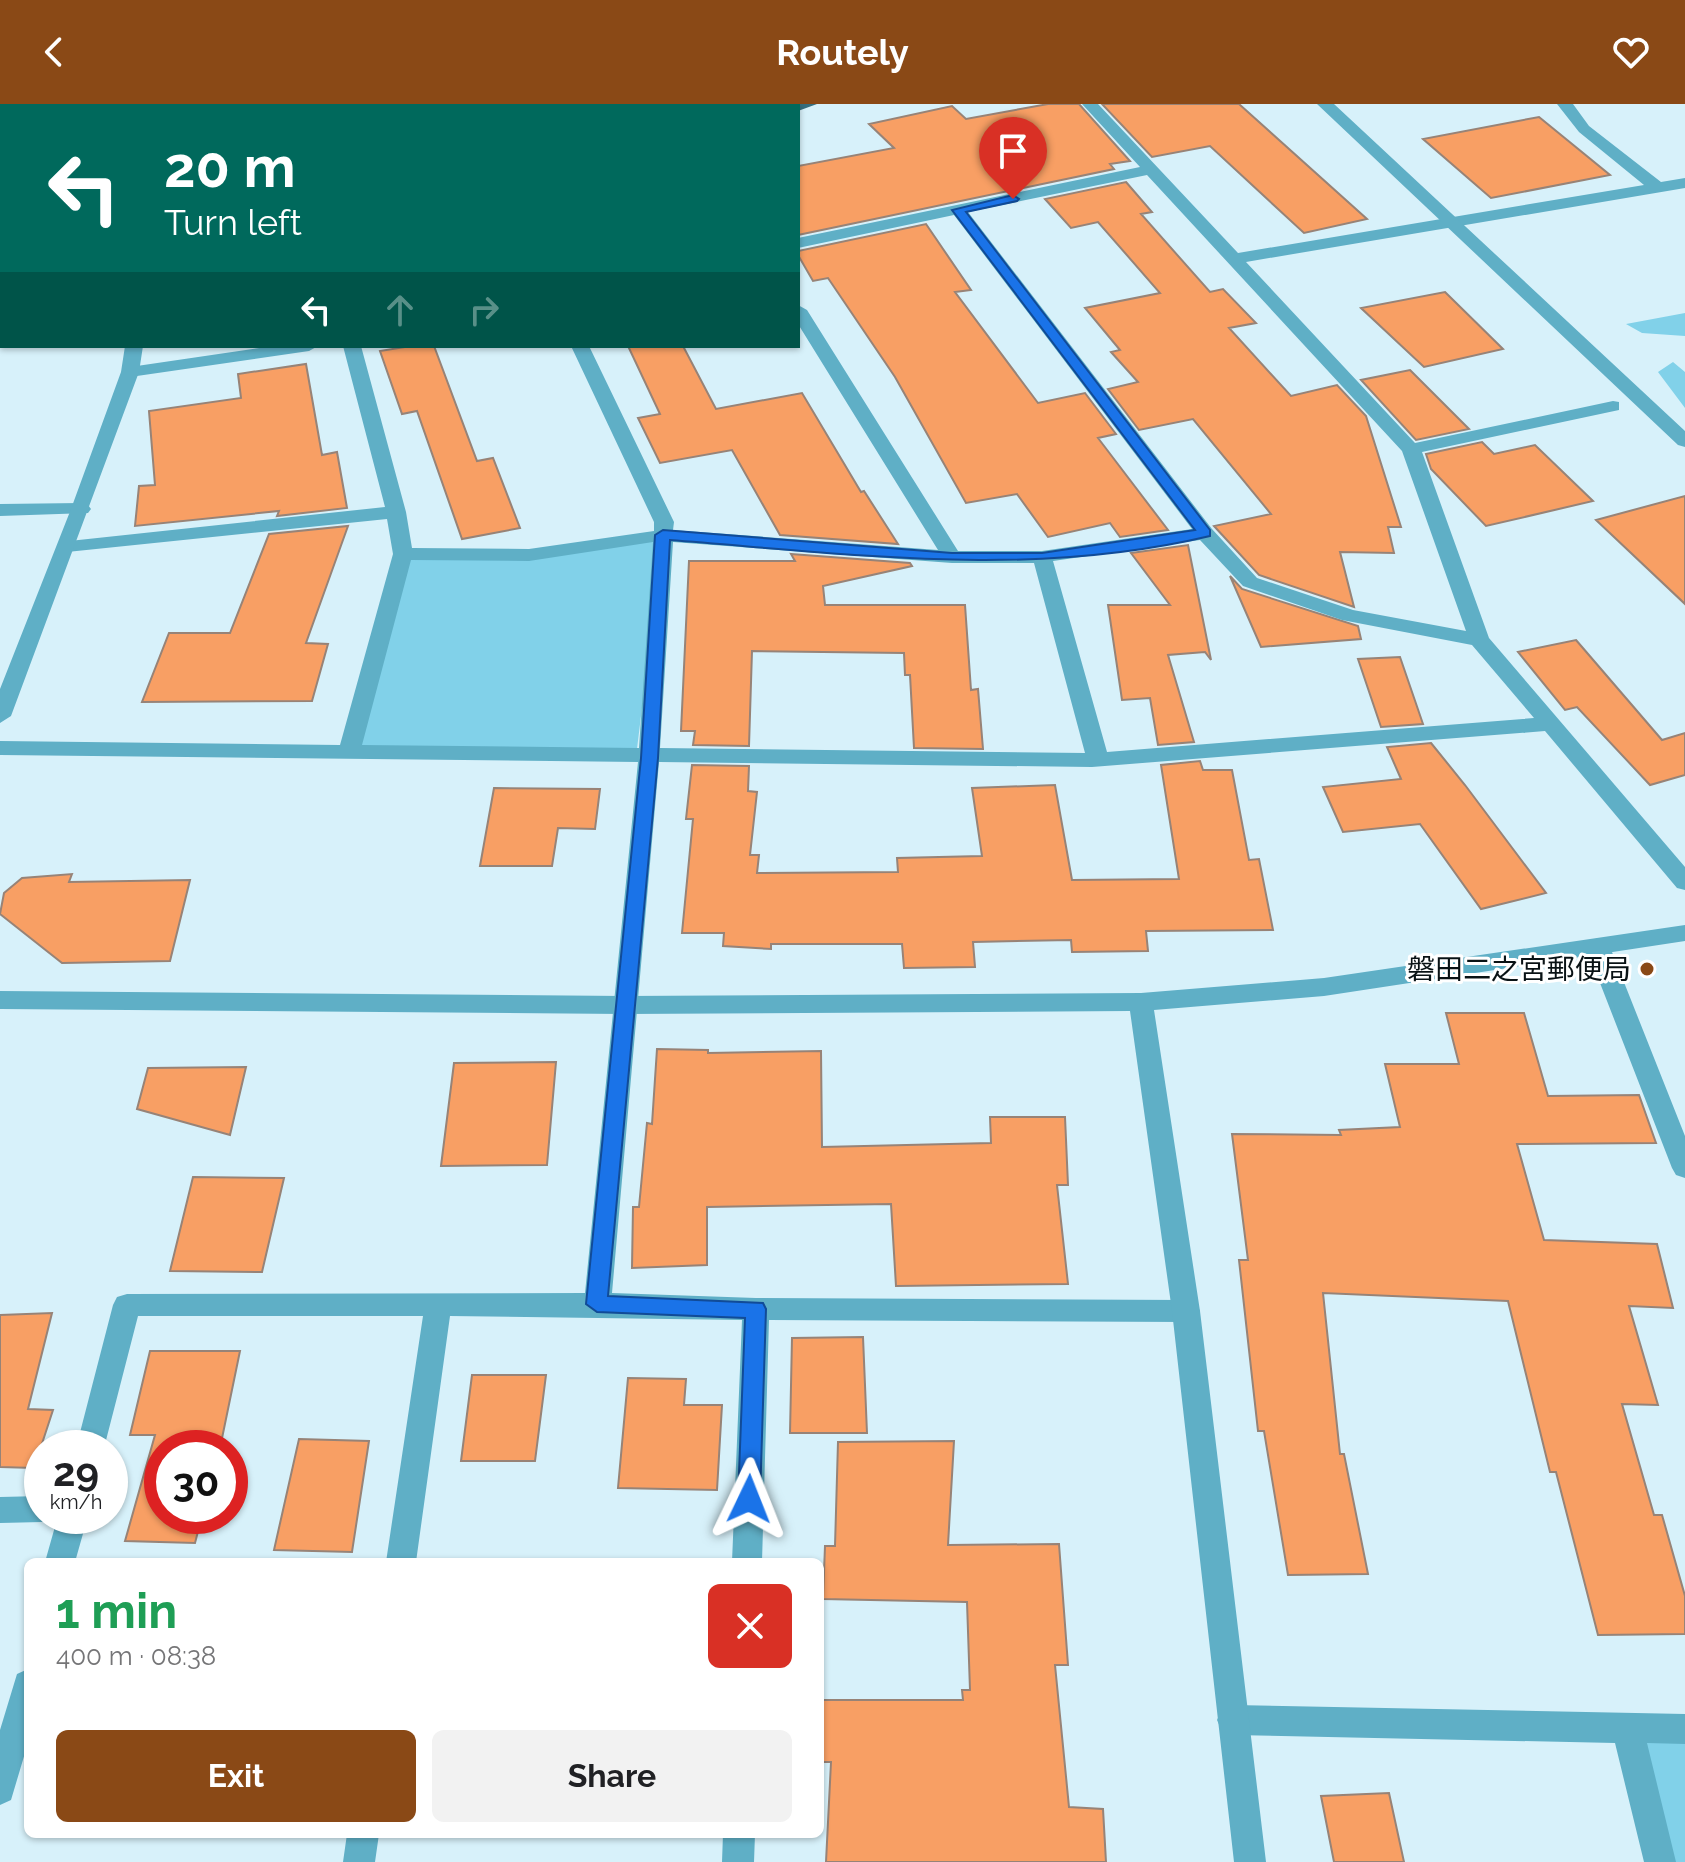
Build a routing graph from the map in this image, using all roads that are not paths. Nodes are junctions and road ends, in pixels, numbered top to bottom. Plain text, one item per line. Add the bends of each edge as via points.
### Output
1 (1090, 104) edge
2 (1325, 104) edge
3 (1565, 104) edge
4 (1148, 170) junction
5 (1685, 183) edge
6 (1658, 188) junction
7 (958, 210) junction
8 (1449, 221) junction
9 (800, 243) edge
10 (1231, 259) junction
11 (800, 313) edge
12 (134, 348) edge
13 (295, 348) edge
14 (353, 348) edge
15 (581, 348) edge
16 (130, 372) junction
17 (1613, 406) dead end
18 (1685, 441) edge
19 (1411, 449) junction
20 (81, 509) junction
21 (0, 510) edge
22 (396, 512) junction
23 (1205, 533) junction
24 (663, 535) junction
25 (67, 546) junction
26 (403, 554) junction
27 (952, 557) junction
28 (1042, 557) junction
29 (1479, 640) junction
30 (0, 716) edge
31 (1547, 724) junction
32 (0, 748) edge
33 (350, 749) junction
34 (649, 758) junction
35 (1098, 759) junction
36 (1685, 882) edge
37 (1685, 933) edge
38 (1598, 947) junction
39 (0, 1000) edge
40 (1141, 1002) junction
41 (624, 1005) junction
42 (1685, 1168) edge
43 (597, 1304) junction
44 (438, 1305) junction
45 (756, 1309) junction
46 (1186, 1311) junction
47 (95, 1430) edge
48 (24, 1509) edge
49 (0, 1510) edge
50 (68, 1534) edge
51 (61, 1558) edge
52 (402, 1558) edge
53 (747, 1558) edge
54 (24, 1699) edge
55 (1233, 1720) junction
56 (1627, 1728) junction
57 (1685, 1729) edge
58 (0, 1789) edge
59 (362, 1838) edge
60 (739, 1838) edge
61 (359, 1862) edge
62 (738, 1862) edge
63 (1250, 1862) edge
64 (1660, 1862) edge

1 - 4 street
2 - 8 street
3 - 6 street via 1584,129
4 - 7 street
4 - 10 street
5 - 6 street
6 - 8 street
7 - 9 street
7 - 23 street
8 - 10 street
8 - 18 street
10 - 19 street
11 - 27 street
12 - 16 street
13 - 16 street
14 - 22 street
15 - 24 street via 664,522
16 - 20 street
17 - 19 street
19 - 29 street
20 - 21 street
20 - 25 street
22 - 25 street
22 - 26 street
23 - 28 street
23 - 29 street via 1250,582 1349,616
24 - 26 street via 529,555
24 - 27 street
24 - 34 street
25 - 30 street
26 - 33 street
27 - 28 street
28 - 35 street
29 - 31 street
31 - 35 street
31 - 36 street
32 - 33 street
33 - 34 street
34 - 35 street
34 - 41 street
37 - 38 street
38 - 40 street via 1324,987
38 - 42 street
39 - 41 street
40 - 41 street
40 - 46 street
41 - 43 street
43 - 44 street
43 - 45 street
44 - 47 street via 127,1305
44 - 52 street
45 - 46 street
45 - 53 street
46 - 55 street
48 - 49 street
50 - 51 street
54 - 58 street
55 - 56 street
55 - 63 street
56 - 57 street
56 - 64 street
59 - 61 street
60 - 62 street

